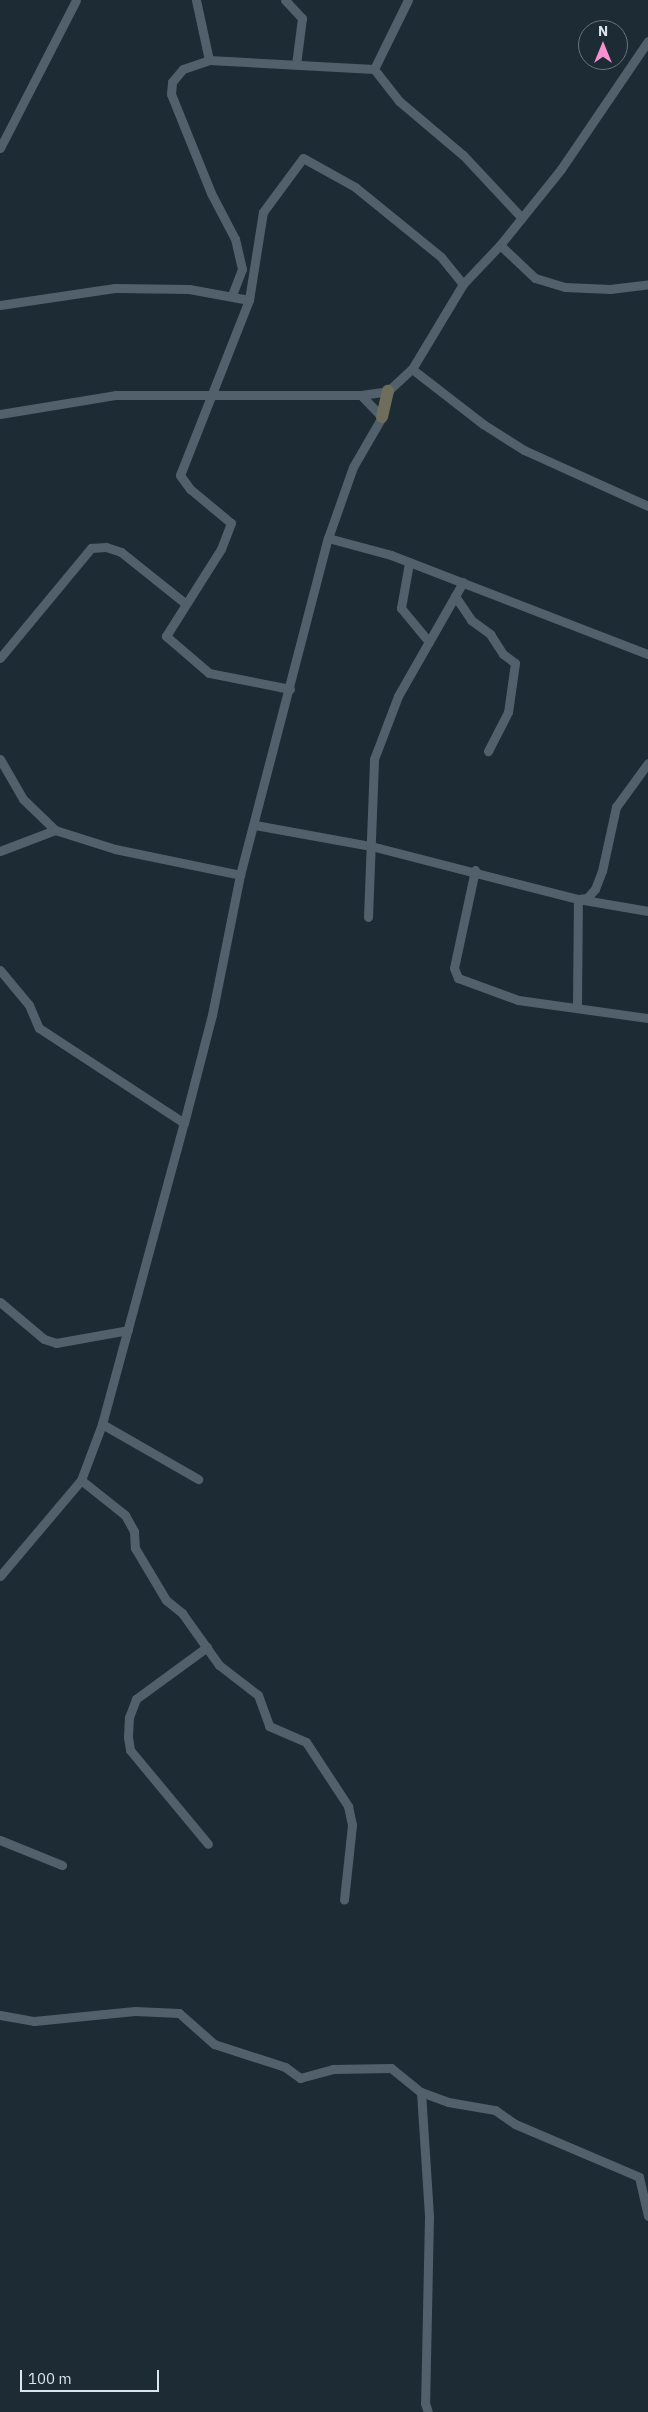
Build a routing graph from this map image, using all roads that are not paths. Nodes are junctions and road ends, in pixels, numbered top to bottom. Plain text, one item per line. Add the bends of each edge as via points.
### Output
1 (76, 0) edge
2 (196, 0) edge
3 (285, 0) edge
4 (408, 0) edge
5 (648, 41) edge
6 (208, 60) junction
7 (296, 65) junction
8 (374, 69) junction
9 (0, 148) edge
10 (522, 218) junction
11 (500, 245) junction
12 (464, 284) junction
13 (648, 284) edge
14 (232, 295) junction
15 (249, 300) junction
16 (0, 305) edge
17 (412, 369) junction
18 (388, 391) junction
19 (361, 395) junction
20 (208, 396) junction
21 (0, 414) edge
22 (382, 417) junction
23 (648, 506) edge
24 (328, 538) junction
25 (409, 563) junction
26 (463, 582) junction
27 (455, 596) junction
28 (185, 603) junction
29 (418, 631) junction
30 (429, 642) junction
31 (648, 654) edge
32 (0, 658) edge
33 (420, 658) junction
34 (290, 689) junction
35 (488, 752) dead end
36 (0, 759) edge
37 (648, 763) edge
38 (255, 826) junction
39 (55, 830) junction
40 (371, 846) junction
41 (0, 851) edge
42 (475, 870) junction
43 (240, 875) junction
44 (578, 898) junction
45 (648, 911) edge
46 (368, 917) dead end
47 (0, 970) edge
48 (577, 1006) junction
49 (648, 1018) edge
50 (184, 1123) junction
51 (0, 1302) edge
52 (128, 1330) junction
53 (102, 1424) junction
54 (198, 1479) dead end
55 (81, 1480) junction
56 (0, 1576) edge
57 (207, 1646) junction
58 (0, 1840) edge
59 (208, 1844) dead end
60 (62, 1864) dead end
61 (344, 1900) dead end
62 (0, 2015) edge
63 (421, 2092) junction
64 (648, 2216) edge
65 (428, 2412) edge

1 - 9 street
2 - 6 street
3 - 7 street via 302,18
4 - 8 street
5 - 10 street via 561,169
6 - 7 street
6 - 14 street via 183,69 172,82 171,94 211,193 235,239 242,269
7 - 8 street
8 - 10 street via 399,101 462,155
10 - 11 street
11 - 12 street
11 - 13 street via 535,278 565,287 610,289
12 - 15 street via 441,257 356,187 303,158 263,212
12 - 17 street
14 - 15 street
14 - 16 street via 189,289 115,288
15 - 20 street
17 - 18 street
17 - 23 street via 483,424 524,450
18 - 19 street
18 - 22 street
19 - 20 street
19 - 22 street
20 - 21 street via 116,396
20 - 28 street via 180,474 187,486 231,523 221,550
22 - 24 street via 352,467
24 - 25 street
24 - 34 street
25 - 26 street
25 - 29 street via 401,608
26 - 27 street
26 - 31 street
27 - 30 street
27 - 35 street via 471,620 490,634 503,654 515,663 508,712
28 - 32 street via 121,552 106,547 91,548
28 - 34 street via 166,636 168,641 209,673
29 - 30 street
29 - 33 street
30 - 33 street
33 - 40 street via 398,696 374,758
34 - 38 street
36 - 39 street via 23,799
37 - 44 street via 616,808 595,890 587,898
38 - 40 street
38 - 43 street
39 - 41 street
39 - 43 street via 115,849
40 - 42 street
40 - 46 street
42 - 44 street
42 - 48 street via 455,974 518,1000
43 - 50 street via 212,1015
44 - 45 street
44 - 48 street
47 - 50 street via 29,1005 39,1028
48 - 49 street
50 - 52 street
51 - 52 street via 44,1339 56,1343
52 - 53 street
53 - 54 street
53 - 55 street
55 - 56 street
55 - 57 street via 125,1516 134,1531 135,1548 153,1580
57 - 59 street via 136,1699 129,1717 128,1737 130,1750
57 - 61 street via 219,1665 258,1695 269,1726 306,1742 348,1806 352,1825
58 - 60 street
62 - 63 street via 34,2021 135,2011 179,2012 214,2044 285,2067 300,2078 333,2070 391,2068
63 - 64 street via 448,2102 495,2110 515,2124 639,2177
63 - 65 street via 429,2217 425,2403

